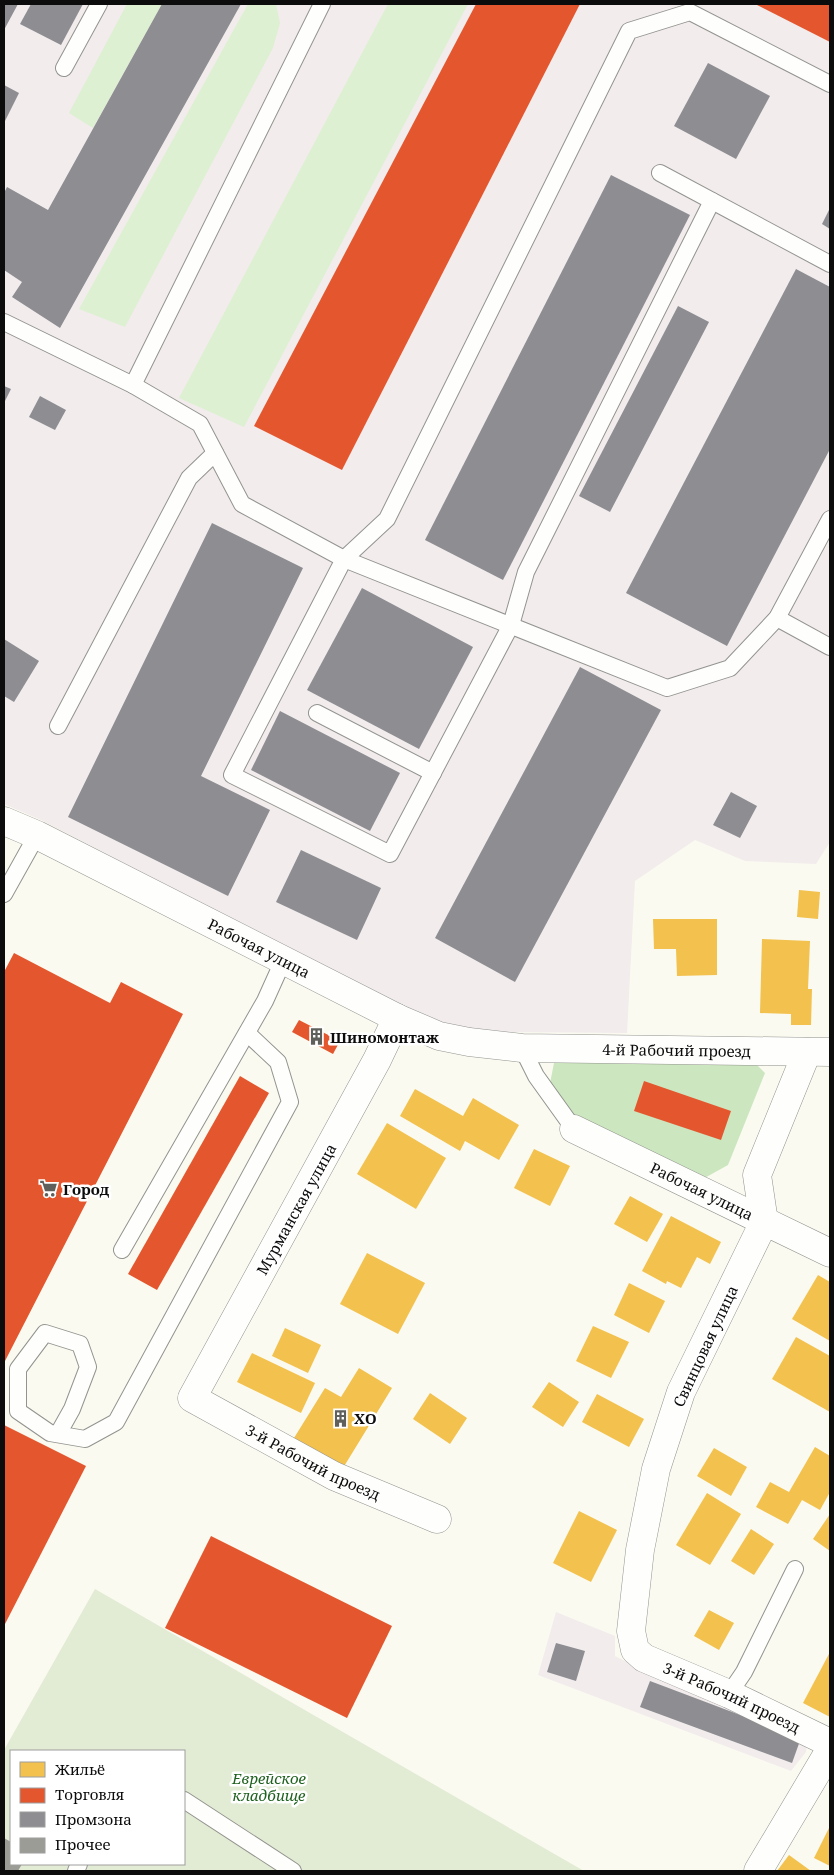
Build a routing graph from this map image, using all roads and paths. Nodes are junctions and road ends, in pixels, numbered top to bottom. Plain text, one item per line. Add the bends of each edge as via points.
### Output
1 (99, 4) edge
2 (322, 4) edge
3 (64, 68) dead end
4 (830, 84) edge
5 (660, 173) dead end
6 (712, 201) junction
7 (830, 264) edge
8 (4, 322) edge
9 (133, 385) junction
10 (215, 453) junction
11 (830, 519) edge
12 (344, 558) junction
13 (777, 618) junction
14 (511, 625) junction
15 (830, 647) edge
16 (317, 713) dead end
17 (58, 726) dead end
18 (433, 773) junction
19 (4, 821) edge
20 (37, 835) junction
21 (4, 894) edge
22 (283, 961) junction
23 (397, 1018) junction
24 (247, 1033) junction
25 (522, 1048) junction
26 (818, 1052) edge
27 (574, 1129) joint
28 (764, 1222) junction
29 (122, 1250) dead end
30 (830, 1253) edge
31 (192, 1398) joint
32 (58, 1434) junction
33 (437, 1519) dead end
34 (795, 1568) dead end
35 (635, 1650) joint
36 (730, 1694) junction
37 (830, 1743) edge
38 (830, 1750) edge
39 (185, 1801) edge
40 (292, 1871) edge
41 (758, 1871) edge

1 - 3 lane
2 - 9 lane
4 - 12 lane via 690,12 629,31 387,519
5 - 6 lane
6 - 7 lane
6 - 14 lane via 526,572
8 - 9 lane
9 - 10 lane via 200,424
10 - 12 lane via 242,504
10 - 17 lane via 189,478
11 - 13 lane
12 - 14 lane
12 - 18 lane via 232,775 390,854
13 - 14 lane via 730,668 667,688
13 - 15 lane
14 - 18 lane
16 - 18 lane
19 - 20 street, Рабочая улица
20 - 21 lane
20 - 22 street, Рабочая улица
22 - 23 street, Рабочая улица
22 - 24 lane via 266,1001
23 - 25 street, Рабочая улица via 439,1036
23 - 31 street, Мурманская улица
24 - 29 lane
24 - 32 lane via 278,1062 290,1102 116,1422 85,1439
25 - 26 street, 4-й Рабочий проезд
25 - 27 lane via 536,1076
26 - 28 street via 757,1175
27 - 28 street, Рабочая улица
28 - 30 street, Рабочая улица
28 - 35 street, Свинцовая улица via 681,1392 656,1470 640,1550 631,1631
31 - 33 street, 3-й Рабочий проезд via 334,1476
32 - 32 lane via 50,1433 18,1411 18,1369 45,1333 80,1344 88,1367 72,1409
34 - 36 lane
35 - 36 street, 3-й Рабочий проезд via 644,1658
36 - 37 street, 3-й Рабочий проезд
38 - 41 street
39 - 40 lane

